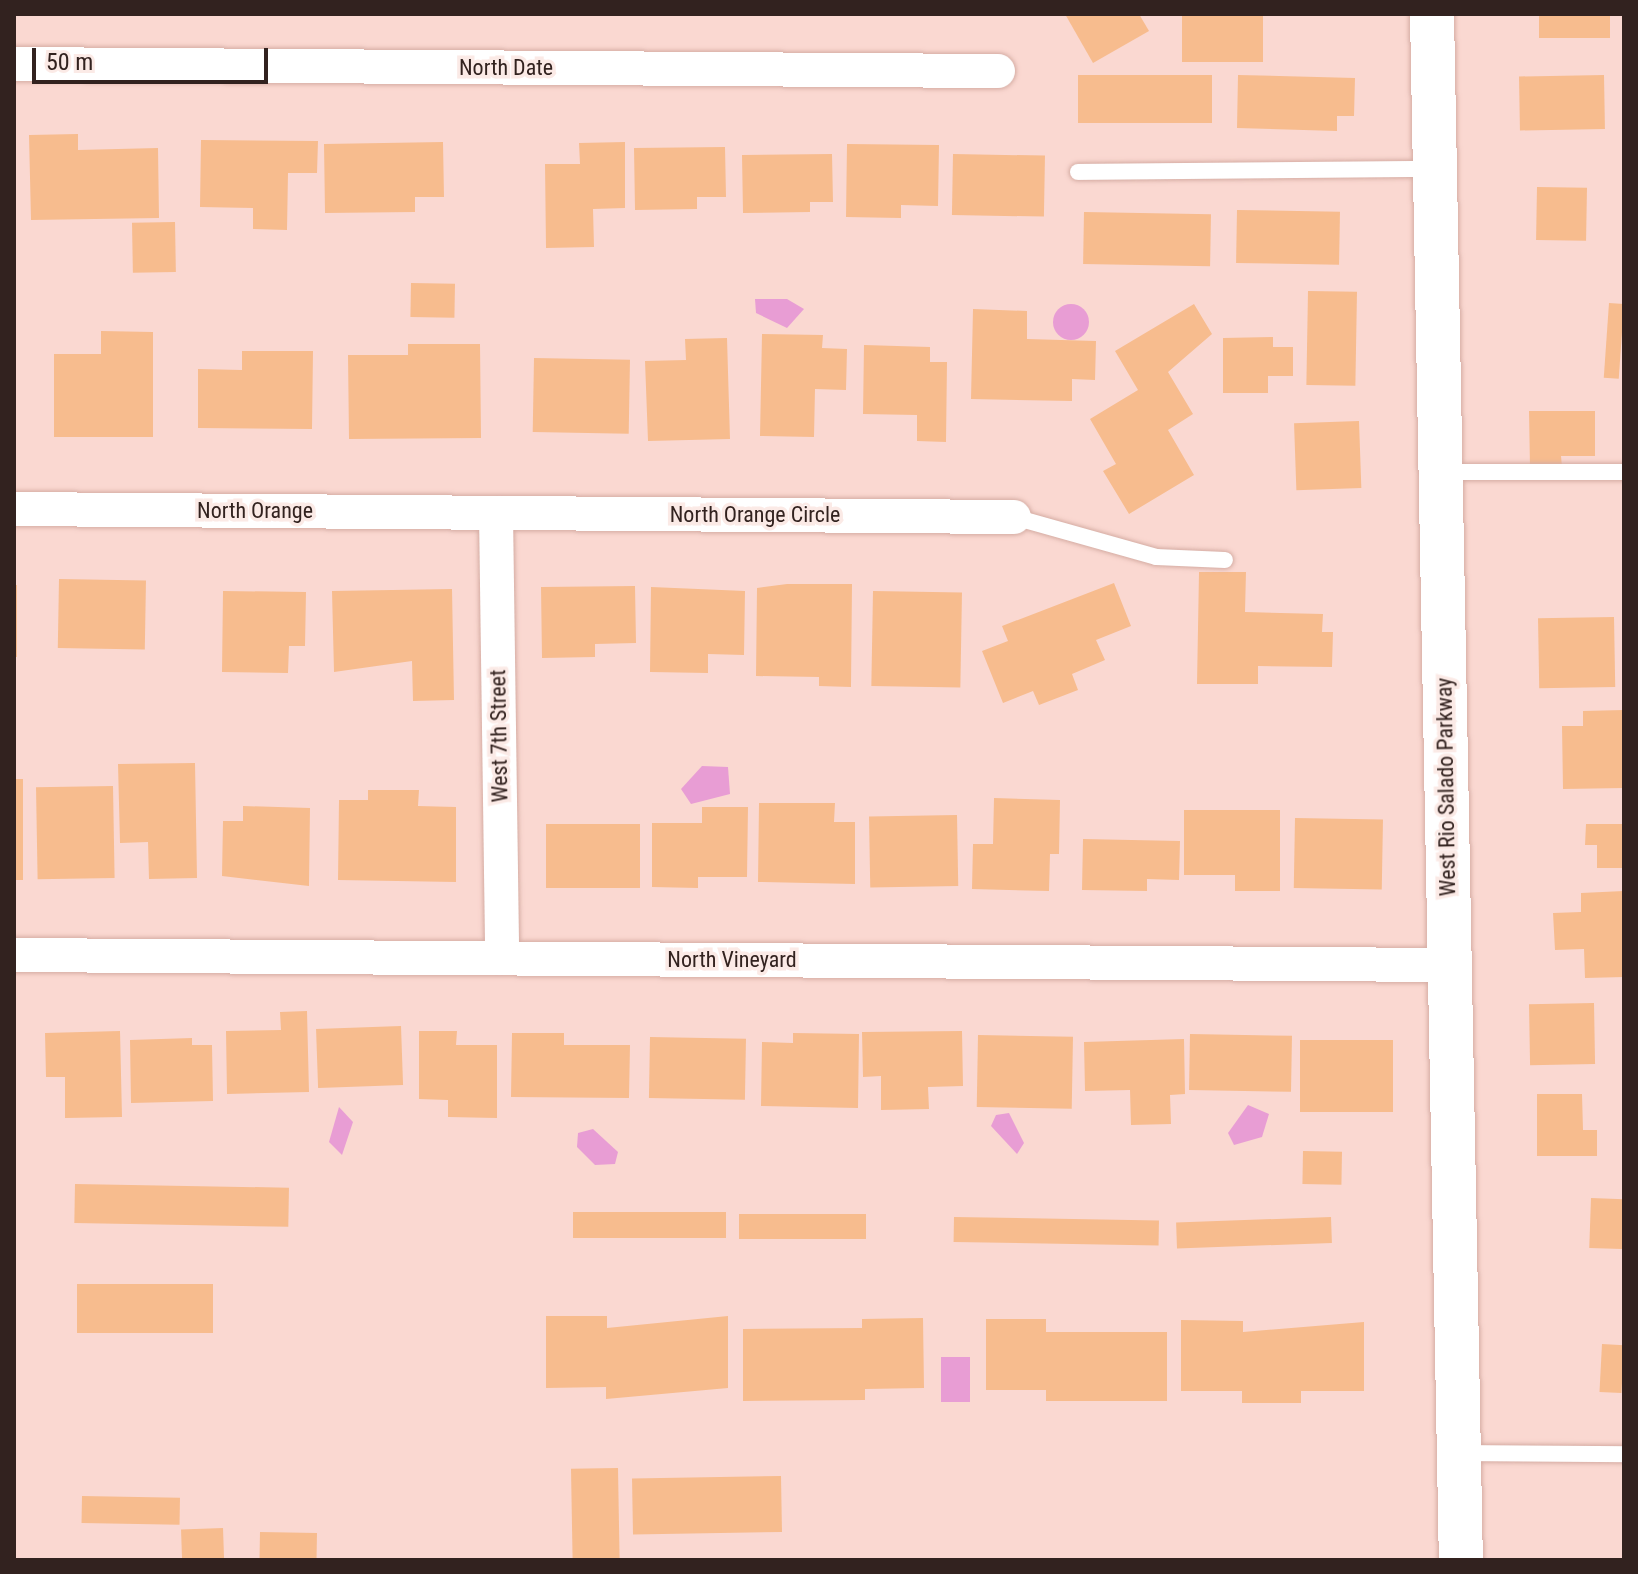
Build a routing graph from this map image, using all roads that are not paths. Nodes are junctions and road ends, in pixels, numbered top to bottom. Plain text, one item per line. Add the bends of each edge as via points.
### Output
1 (1432, 14) edge
2 (14, 64) edge
3 (998, 71) dead end
4 (1435, 169) junction
5 (1078, 172) dead end
6 (1441, 472) junction
7 (1624, 472) edge
8 (14, 509) edge
9 (496, 513) junction
10 (1014, 517) joint
11 (1225, 560) dead end
12 (14, 955) edge
13 (502, 958) junction
14 (1449, 965) junction
15 (1456, 1453) junction
16 (1624, 1454) edge
17 (1461, 1560) edge

1 - 4 main road, West Rio Salado Parkway
2 - 3 street, North Date
4 - 5 lane
4 - 6 main road, West Rio Salado Parkway
6 - 7 lane
6 - 14 main road, West Rio Salado Parkway
8 - 9 street, North Orange
9 - 10 street, North Orange Circle
9 - 13 street, West 7th Street
10 - 11 lane via 1156,557
12 - 13 street, North Vineyard
13 - 14 street, North Vineyard
14 - 15 main road, West Rio Salado Parkway
15 - 16 lane
15 - 17 main road, West Rio Salado Parkway

